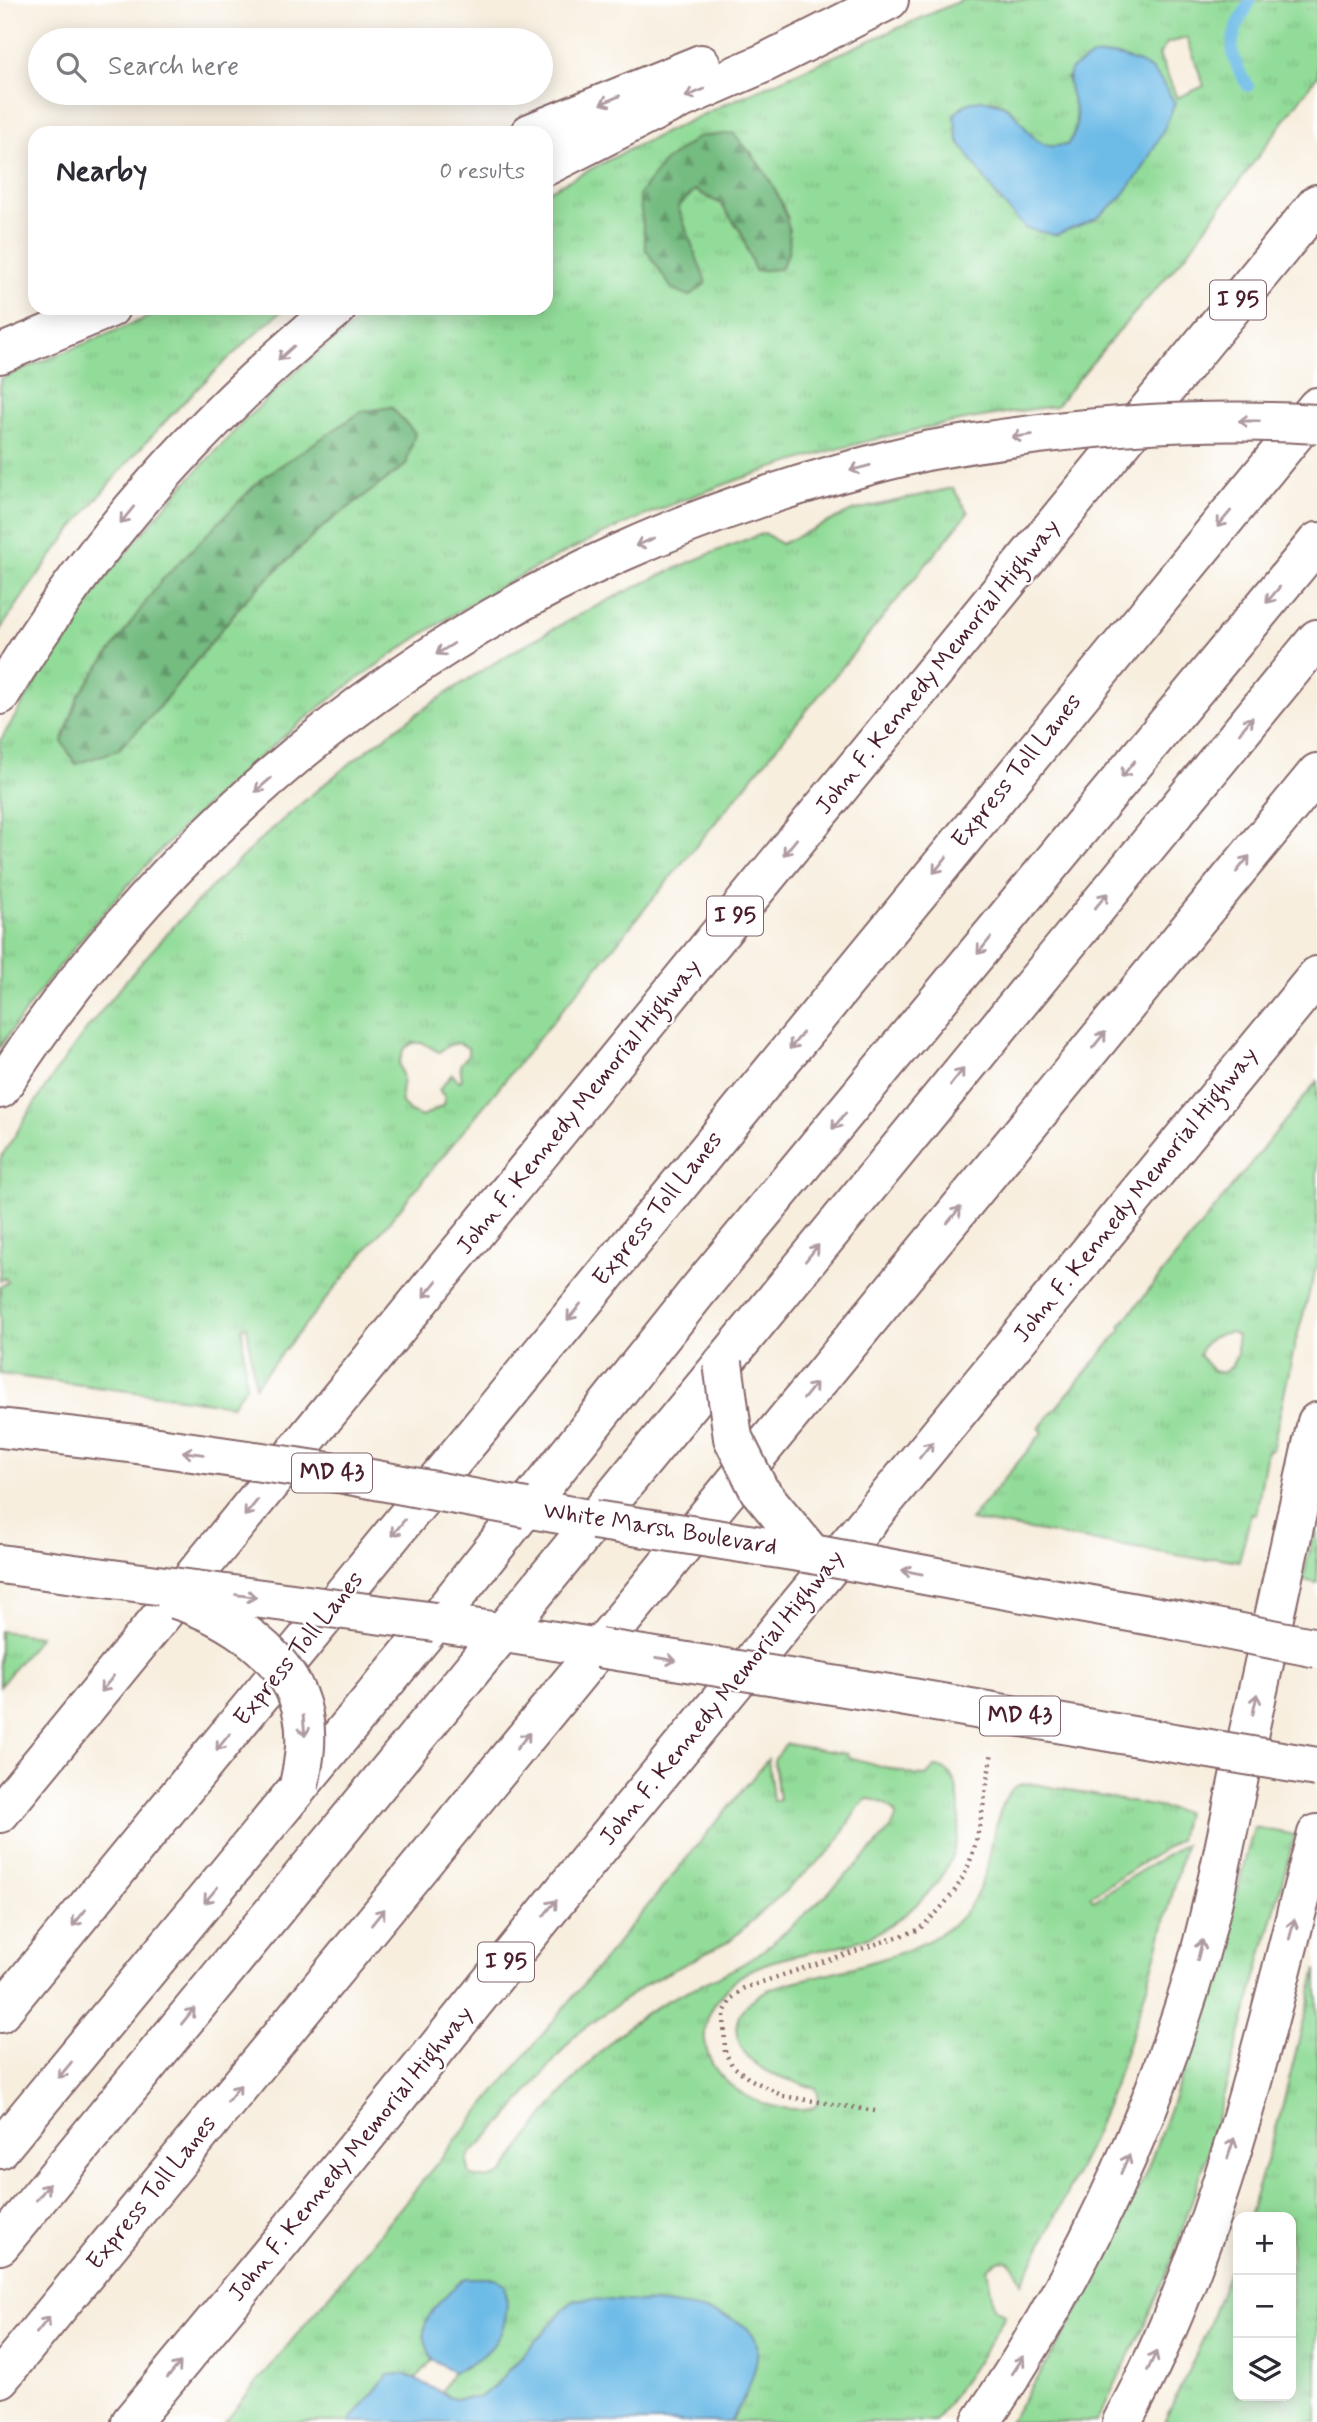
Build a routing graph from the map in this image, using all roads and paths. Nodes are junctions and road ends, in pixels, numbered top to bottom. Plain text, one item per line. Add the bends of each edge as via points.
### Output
1 (881, 0) edge
2 (889, 0) edge
3 (548, 126) edge
4 (553, 162) edge
5 (1317, 204) edge
6 (93, 315) edge
7 (329, 315) edge
8 (0, 354) edge
9 (1317, 407) edge
10 (1317, 424) edge
11 (1317, 542) edge
12 (1317, 639) edge
13 (0, 695) edge
14 (1317, 773) edge
15 (1317, 976) edge
16 (0, 1088) edge
17 (723, 1363) junction
18 (1317, 1422) edge
19 (0, 1428) edge
20 (526, 1508) junction
21 (594, 1520) junction
22 (812, 1554) junction
23 (17, 1566) edge
24 (82, 1574) junction
25 (435, 1622) junction
26 (503, 1632) junction
27 (1317, 1648) edge
28 (1000, 1713) junction
29 (1317, 1767) edge
30 (299, 1785) junction
31 (0, 1813) edge
32 (1317, 1834) edge
33 (0, 2013) edge
34 (875, 2111) dead end
35 (0, 2149) edge
36 (0, 2245) edge
37 (0, 2378) edge
38 (131, 2422) edge
39 (981, 2422) edge
40 (1122, 2422) edge

1 -> 3 highway via 760,41
2 -> 4 highway
5 -> 31 highway, John F. Kennedy Memorial Highway / I 95
6 - 8 highway
7 -> 13 highway via 241,392 150,488 42,629
9 -> 33 highway, Express Toll Lanes
10 -> 16 highway, bridge via 1214,421 1109,426 926,451 796,485 719,512 550,587 394,682 317,738 212,830 85,970
11 -> 20 highway via 697,1292
17 -> 12 highway
37 -> 14 highway, Express Toll Lanes
38 -> 15 highway, John F. Kennedy Memorial Highway / I 95
17 - 21 highway
17 - 22 highway, bridge via 733,1438 759,1490
39 -> 18 highway via 1060,2297 1098,2223 1139,2132 1182,2015 1214,1894
20 -> 19 highway, White Marsh Boulevard / MD 43, bridge via 344,1474
20 - 21 highway, White Marsh Boulevard / MD 43
20 - 25 highway
21 - 22 highway, White Marsh Boulevard / MD 43, bridge
21 - 26 highway
27 -> 22 highway, White Marsh Boulevard / MD 43, bridge
23 - 24 highway, MD 43
24 -> 25 highway, MD 43, bridge
24 -> 30 highway, bridge via 193,1604 263,1649 293,1686 303,1714 306,1742
25 - 26 highway, MD 43
25 - 30 highway
26 -> 28 highway, MD 43, bridge
36 -> 26 highway
28 - 29 highway, MD 43, bridge
28 - 34 path via 965,1876 937,1913 918,1930 744,1988 724,2013 725,2052 748,2078 783,2096
30 -> 35 highway
40 -> 32 highway via 1200,2244 1240,2119

